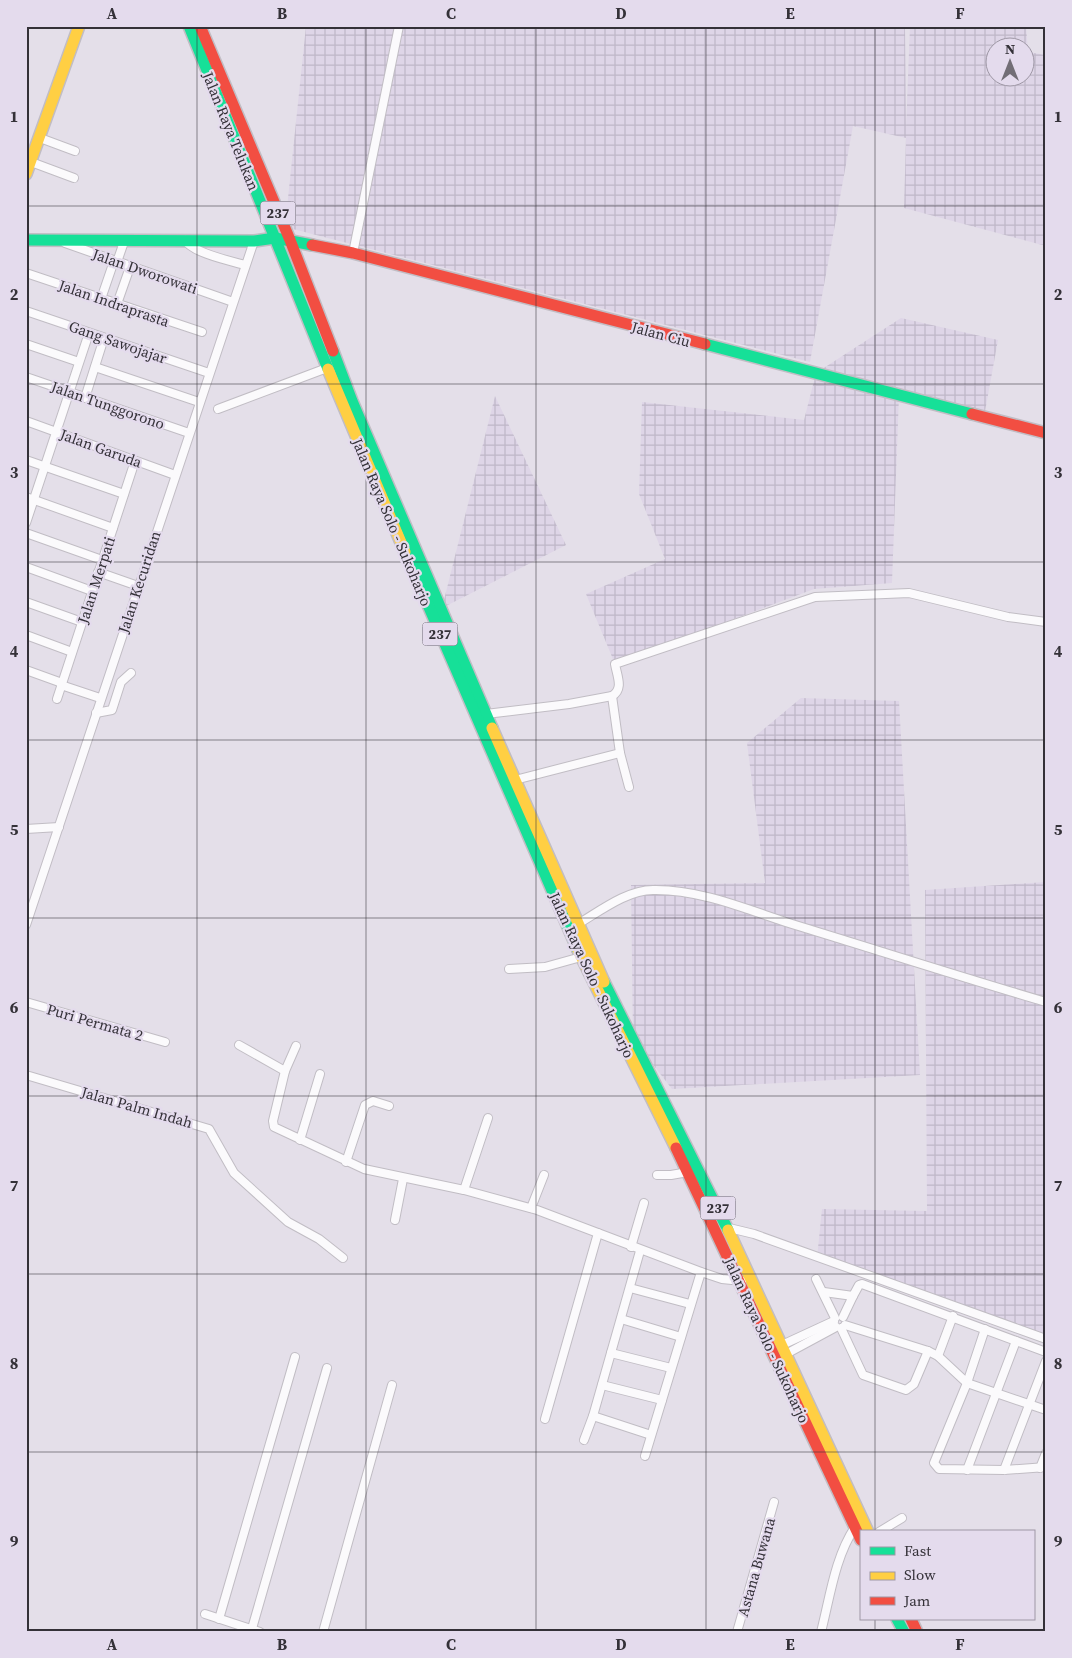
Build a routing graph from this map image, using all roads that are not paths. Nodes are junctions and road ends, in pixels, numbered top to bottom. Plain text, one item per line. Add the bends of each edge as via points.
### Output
1 (79, 26) edge
2 (189, 26) edge
3 (200, 26) edge
4 (399, 26) edge
5 (40, 138) junction
6 (74, 151) dead end
7 (31, 162) junction
8 (26, 174) edge
9 (74, 178) dead end
10 (275, 238) junction
11 (125, 239) junction
12 (26, 240) edge
13 (57, 240) junction
14 (185, 240) junction
15 (290, 240) junction
16 (254, 241) junction
17 (353, 253) junction
18 (116, 262) junction
19 (246, 265) junction
20 (130, 267) junction
21 (26, 273) edge
22 (100, 299) junction
23 (233, 302) junction
24 (117, 304) junction
25 (26, 311) edge
26 (202, 332) dead end
27 (89, 333) junction
28 (104, 338) junction
29 (26, 344) edge
30 (80, 362) junction
31 (95, 367) junction
32 (327, 368) junction
33 (209, 373) junction
34 (26, 377) edge
35 (70, 392) junction
36 (85, 398) junction
37 (346, 401) junction
38 (200, 402) junction
39 (218, 409) dead end
40 (26, 422) edge
41 (56, 432) junction
42 (189, 433) junction
43 (1046, 433) edge
44 (369, 454) junction
45 (26, 460) edge
46 (135, 461) junction
47 (45, 467) junction
48 (175, 475) junction
49 (124, 494) junction
50 (30, 498) edge
51 (26, 522) edge
52 (113, 528) junction
53 (26, 533) edge
54 (102, 560) junction
55 (26, 567) edge
56 (98, 572) junction
57 (138, 586) junction
58 (92, 591) junction
59 (26, 602) edge
60 (82, 622) junction
61 (1046, 622) edge
62 (26, 635) edge
63 (72, 652) junction
64 (26, 670) edge
65 (132, 673) dead end
66 (62, 684) junction
67 (612, 696) junction
68 (100, 698) junction
69 (57, 699) dead end
70 (96, 713) junction
71 (486, 714) junction
72 (620, 753) junction
73 (515, 780) junction
74 (629, 787) dead end
75 (59, 828) junction
76 (26, 830) edge
77 (545, 863) junction
78 (557, 890) junction
79 (26, 924) edge
80 (578, 924) junction
81 (581, 957) junction
82 (509, 969) dead end
83 (26, 1002) edge
84 (1046, 1002) edge
85 (164, 1042) dead end
86 (239, 1045) dead end
87 (296, 1046) dead end
88 (285, 1070) junction
89 (320, 1074) dead end
90 (26, 1075) edge
91 (389, 1106) dead end
92 (488, 1118) dead end
93 (300, 1140) junction
94 (346, 1162) junction
95 (688, 1172) junction
96 (544, 1175) dead end
97 (657, 1175) dead end
98 (403, 1179) junction
99 (464, 1190) junction
100 (644, 1203) dead end
101 (531, 1208) junction
102 (394, 1220) dead end
103 (727, 1227) junction
104 (714, 1228) junction
105 (598, 1233) junction
106 (632, 1247) junction
107 (640, 1251) junction
108 (343, 1258) dead end
109 (701, 1272) junction
110 (751, 1279) junction
111 (816, 1279) dead end
112 (738, 1282) junction
113 (630, 1288) junction
114 (824, 1292) junction
115 (853, 1296) junction
116 (690, 1304) junction
117 (953, 1316) junction
118 (621, 1319) junction
119 (839, 1323) junction
120 (985, 1329) junction
121 (681, 1336) junction
122 (1046, 1339) edge
123 (1016, 1340) junction
124 (784, 1350) junction
125 (928, 1351) junction
126 (611, 1352) junction
127 (1046, 1352) edge
128 (938, 1356) junction
129 (295, 1357) dead end
130 (1046, 1361) edge
131 (327, 1368) dead end
132 (671, 1368) junction
133 (967, 1383) junction
134 (392, 1385) dead end
135 (602, 1385) junction
136 (997, 1393) junction
137 (662, 1400) junction
138 (1029, 1404) junction
139 (1046, 1410) edge
140 (593, 1416) junction
141 (544, 1419) dead end
142 (651, 1435) junction
143 (584, 1440) dead end
144 (1046, 1453) edge
145 (645, 1456) dead end
146 (1043, 1467) edge
147 (966, 1470) junction
148 (1004, 1470) junction
149 (774, 1502) dead end
150 (902, 1518) dead end
151 (862, 1530) edge
152 (863, 1530) edge
153 (872, 1530) edge
154 (860, 1534) edge
155 (205, 1614) dead end
156 (219, 1618) junction
157 (898, 1620) edge
158 (911, 1620) edge
159 (254, 1631) edge
160 (322, 1632) edge
161 (737, 1632) edge
162 (821, 1632) edge
163 (904, 1632) edge
164 (917, 1632) edge

1 - 5 main road
2 - 10 main road, Jalan Raya Telukan / 237
3 - 15 main road, Jalan Raya Telukan / 237
4 - 17 street
5 - 6 street
5 - 7 main road
7 - 8 main road
7 - 9 street
10 - 15 main road, Jalan Ciu
10 - 16 main road, Jalan Ciu
10 - 32 main road, Jalan Raya Telukan / 237
11 - 13 main road, Jalan Ciu
11 - 14 main road, Jalan Ciu
11 - 18 street
12 - 13 main road, Jalan Ciu
13 - 18 street, Jalan Dworowati
14 - 16 main road, Jalan Ciu
14 - 19 street via 199,250
15 - 17 main road, Jalan Ciu
15 - 37 main road, Jalan Raya Telukan / 237
16 - 19 street, Jalan Kecuridan
17 - 43 main road, Jalan Ciu
18 - 20 street, Jalan Dworowati
18 - 22 street
19 - 23 street, Jalan Kecuridan
20 - 23 street, Jalan Dworowati
20 - 24 street
21 - 22 street, Jalan Indraprasta
22 - 24 street, Jalan Indraprasta
23 - 33 street, Jalan Kecuridan
24 - 26 street, Jalan Indraprasta
25 - 27 street, Gang Sawojajar
27 - 28 street, Gang Sawojajar
27 - 30 street
28 - 31 street
28 - 33 street, Gang Sawojajar
29 - 30 street
30 - 35 street
31 - 36 street
31 - 38 street
32 - 37 main road, Jalan Raya Telukan / 237
32 - 39 street
33 - 38 street, Jalan Kecuridan
34 - 35 street, Jalan Tunggorono
35 - 36 street, Jalan Tunggorono
35 - 41 street
36 - 42 street, Jalan Tunggorono
37 - 44 main road, Jalan Raya Solo - Sukoharjo / 237
38 - 42 street, Jalan Kecuridan
40 - 41 street, Jalan Garuda
41 - 46 street, Jalan Garuda
41 - 47 street
42 - 48 street, Jalan Kecuridan
44 - 71 main road, Jalan Raya Solo - Sukoharjo / 237
44 - 77 main road, Jalan Raya Solo - Sukoharjo / 237
45 - 47 street
46 - 48 street, Jalan Garuda
46 - 49 street, Jalan Merpati
47 - 49 street
47 - 50 street
48 - 57 street, Jalan Kecuridan
49 - 52 street, Jalan Merpati
50 - 51 street
50 - 52 street
52 - 54 street, Jalan Merpati
53 - 54 street
54 - 56 street, Jalan Merpati
55 - 58 street
56 - 57 street
56 - 58 street, Jalan Merpati
57 - 68 street, Jalan Kecuridan
58 - 60 street, Jalan Merpati
59 - 60 street
60 - 63 street, Jalan Merpati
61 - 67 street via 1008,618 909,594 815,597 615,664 620,686
62 - 63 street
63 - 66 street, Jalan Merpati
64 - 66 street
65 - 70 street via 121,682 112,710
66 - 68 street
66 - 69 street, Jalan Merpati
67 - 71 street
67 - 72 street
68 - 70 street, Jalan Kecuridan
70 - 75 street, Jalan Kecuridan
71 - 73 main road, Jalan Raya Solo - Sukoharjo / 237
72 - 73 street
72 - 74 street
73 - 77 main road, Jalan Raya Solo - Sukoharjo / 237
75 - 76 street
75 - 79 street, Jalan Kecuridan
77 - 78 main road, Jalan Raya Solo - Sukoharjo / 237
78 - 80 main road, Jalan Raya Solo - Sukoharjo / 237
78 - 81 main road, Jalan Raya Solo - Sukoharjo / 237
80 - 84 street via 644,890 681,892
80 - 103 main road, Jalan Raya Solo - Sukoharjo / 237
81 - 82 street via 545,967
81 - 95 main road, Jalan Raya Solo - Sukoharjo / 237
83 - 85 street, Puri Permata 2
86 - 88 street
87 - 88 street
88 - 93 street via 273,1124
89 - 93 street
90 - 108 street, Jalan Palm Indah via 209,1129 234,1172 288,1222 319,1239
91 - 94 street via 373,1101 365,1105
92 - 99 street
93 - 94 street
94 - 98 street
95 - 97 street
95 - 104 main road, Jalan Raya Solo - Sukoharjo / 237
96 - 101 street
98 - 99 street
98 - 102 street
99 - 101 street
100 - 106 street
101 - 105 street
103 - 104 street
103 - 110 main road, Jalan Raya Solo - Sukoharjo / 237
103 - 122 street
104 - 112 main road, Jalan Raya Solo - Sukoharjo / 237
105 - 106 street
105 - 141 street
106 - 107 street
107 - 109 street
107 - 113 street
109 - 112 street
109 - 116 street
110 - 112 street
110 - 124 main road, Jalan Raya Solo - Sukoharjo / 237
111 - 114 street
112 - 151 main road, Jalan Raya Solo - Sukoharjo / 237
113 - 116 street
113 - 118 street
114 - 115 street
114 - 119 street
115 - 117 street via 862,1284
115 - 119 street
116 - 121 street
117 - 120 street
117 - 128 street
118 - 121 street
118 - 126 street
119 - 124 street
119 - 125 street
119 - 125 street via 863,1375 906,1390 914,1384
120 - 123 street
120 - 133 street
121 - 132 street
123 - 127 street
123 - 136 street
124 - 152 main road, Jalan Raya Solo - Sukoharjo / 237
125 - 128 street
126 - 132 street
126 - 135 street
128 - 133 street
129 - 156 street
130 - 138 street
131 - 159 street
132 - 137 street
133 - 136 street
133 - 147 street via 934,1463 939,1469
134 - 160 street
135 - 137 street
135 - 140 street
136 - 138 street
136 - 147 street
137 - 142 street
138 - 139 street
138 - 148 street
140 - 142 street
140 - 143 street
142 - 145 street
144 - 146 street
146 - 148 street
147 - 148 street
149 - 161 street, Astana Buwana
150 - 153 street
154 - 162 street via 849,1536
155 - 156 street
156 - 159 street
157 - 163 main road
158 - 164 main road

